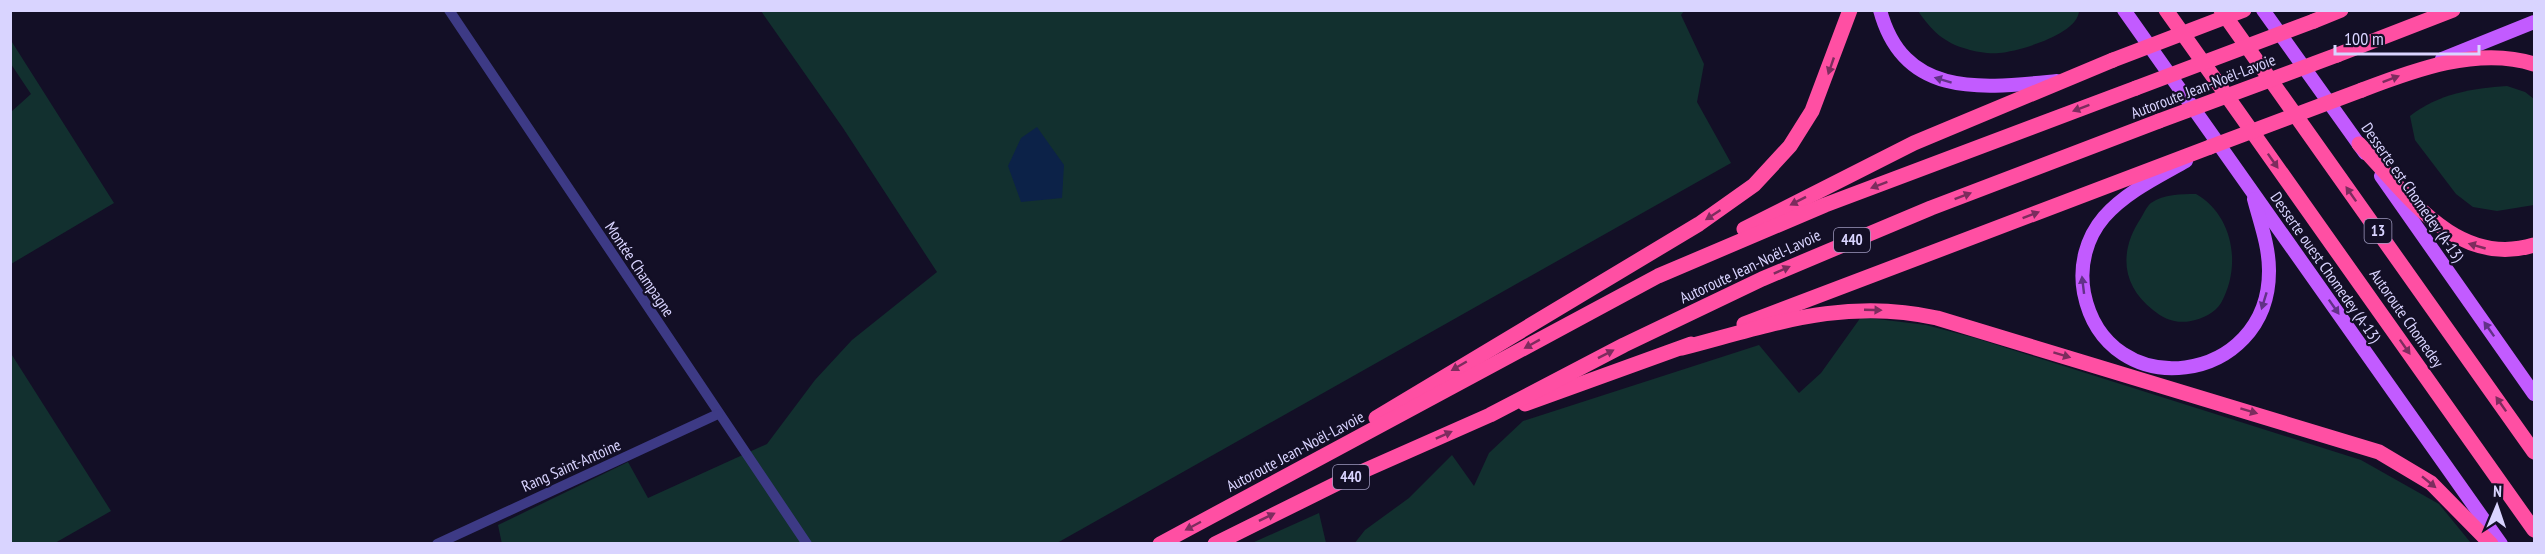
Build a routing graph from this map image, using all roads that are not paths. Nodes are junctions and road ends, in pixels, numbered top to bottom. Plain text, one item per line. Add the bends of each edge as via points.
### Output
1 (449, 10) edge
2 (1850, 10) edge
3 (1880, 10) edge
4 (2124, 10) edge
5 (2166, 10) edge
6 (2221, 10) edge
7 (2244, 10) edge
8 (2263, 10) edge
9 (2341, 10) edge
10 (2453, 10) edge
11 (2535, 22) edge
12 (2535, 64) edge
13 (2421, 68) junction
14 (2062, 80) junction
15 (2358, 144) junction
16 (2184, 160) junction
17 (2252, 191) junction
18 (2535, 245) edge
19 (1658, 276) junction
20 (1682, 348) junction
21 (2535, 394) edge
22 (718, 414) junction
23 (1490, 415) junction
24 (2535, 452) edge
25 (1282, 477) junction
26 (2535, 530) edge
27 (437, 543) edge
28 (807, 543) edge
29 (1160, 543) edge
30 (1215, 543) edge
31 (2491, 543) edge
32 (2501, 543) edge

1 - 22 street, Montée Champagne
2 -> 25 highway via 1812,111 1790,146 1754,185 1699,224 1439,377
14 -> 3 main road via 1983,87 1935,78 1911,64 1898,49
4 - 17 main road, Desserte ouest Chomedey (A-13)
5 -> 26 highway, Autoroute Chomedey
24 -> 6 highway, Autoroute Chomedey / 13
7 - 14 highway, bridge
8 - 15 main road, Desserte est Chomedey (A-13)
9 -> 19 highway, Autoroute Jean-Noël-Lavoie / 440, bridge via 1825,205
23 -> 10 highway, Autoroute Jean-Noël-Lavoie / 440, bridge via 1624,345 1801,262 1931,208
11 - 13 main road
12 - 13 highway via 2490,58
16 -> 13 highway, bridge
14 -> 19 highway via 1904,148
18 -> 15 highway via 2490,249 2452,236
21 -> 15 main road, Desserte est Chomedey (A-13)
17 -> 16 main road via 2269,270 2265,299 2251,329 2229,352 2200,365 2163,368 2131,359 2110,342 2091,316 2083,286 2084,257 2091,236 2113,208
20 -> 16 highway
17 -> 32 main road, Desserte ouest Chomedey (A-13)
19 -> 25 highway, Autoroute Jean-Noël-Lavoie / 440
20 - 23 highway
20 -> 31 highway via 1830,311 1875,309 1937,318 2379,452 2431,483
22 - 27 street, Rang Saint-Antoine
22 - 28 street, Montée Champagne
30 -> 23 highway, Autoroute Jean-Noël-Lavoie / 440
25 -> 29 highway, Autoroute Jean-Noël-Lavoie / 440

